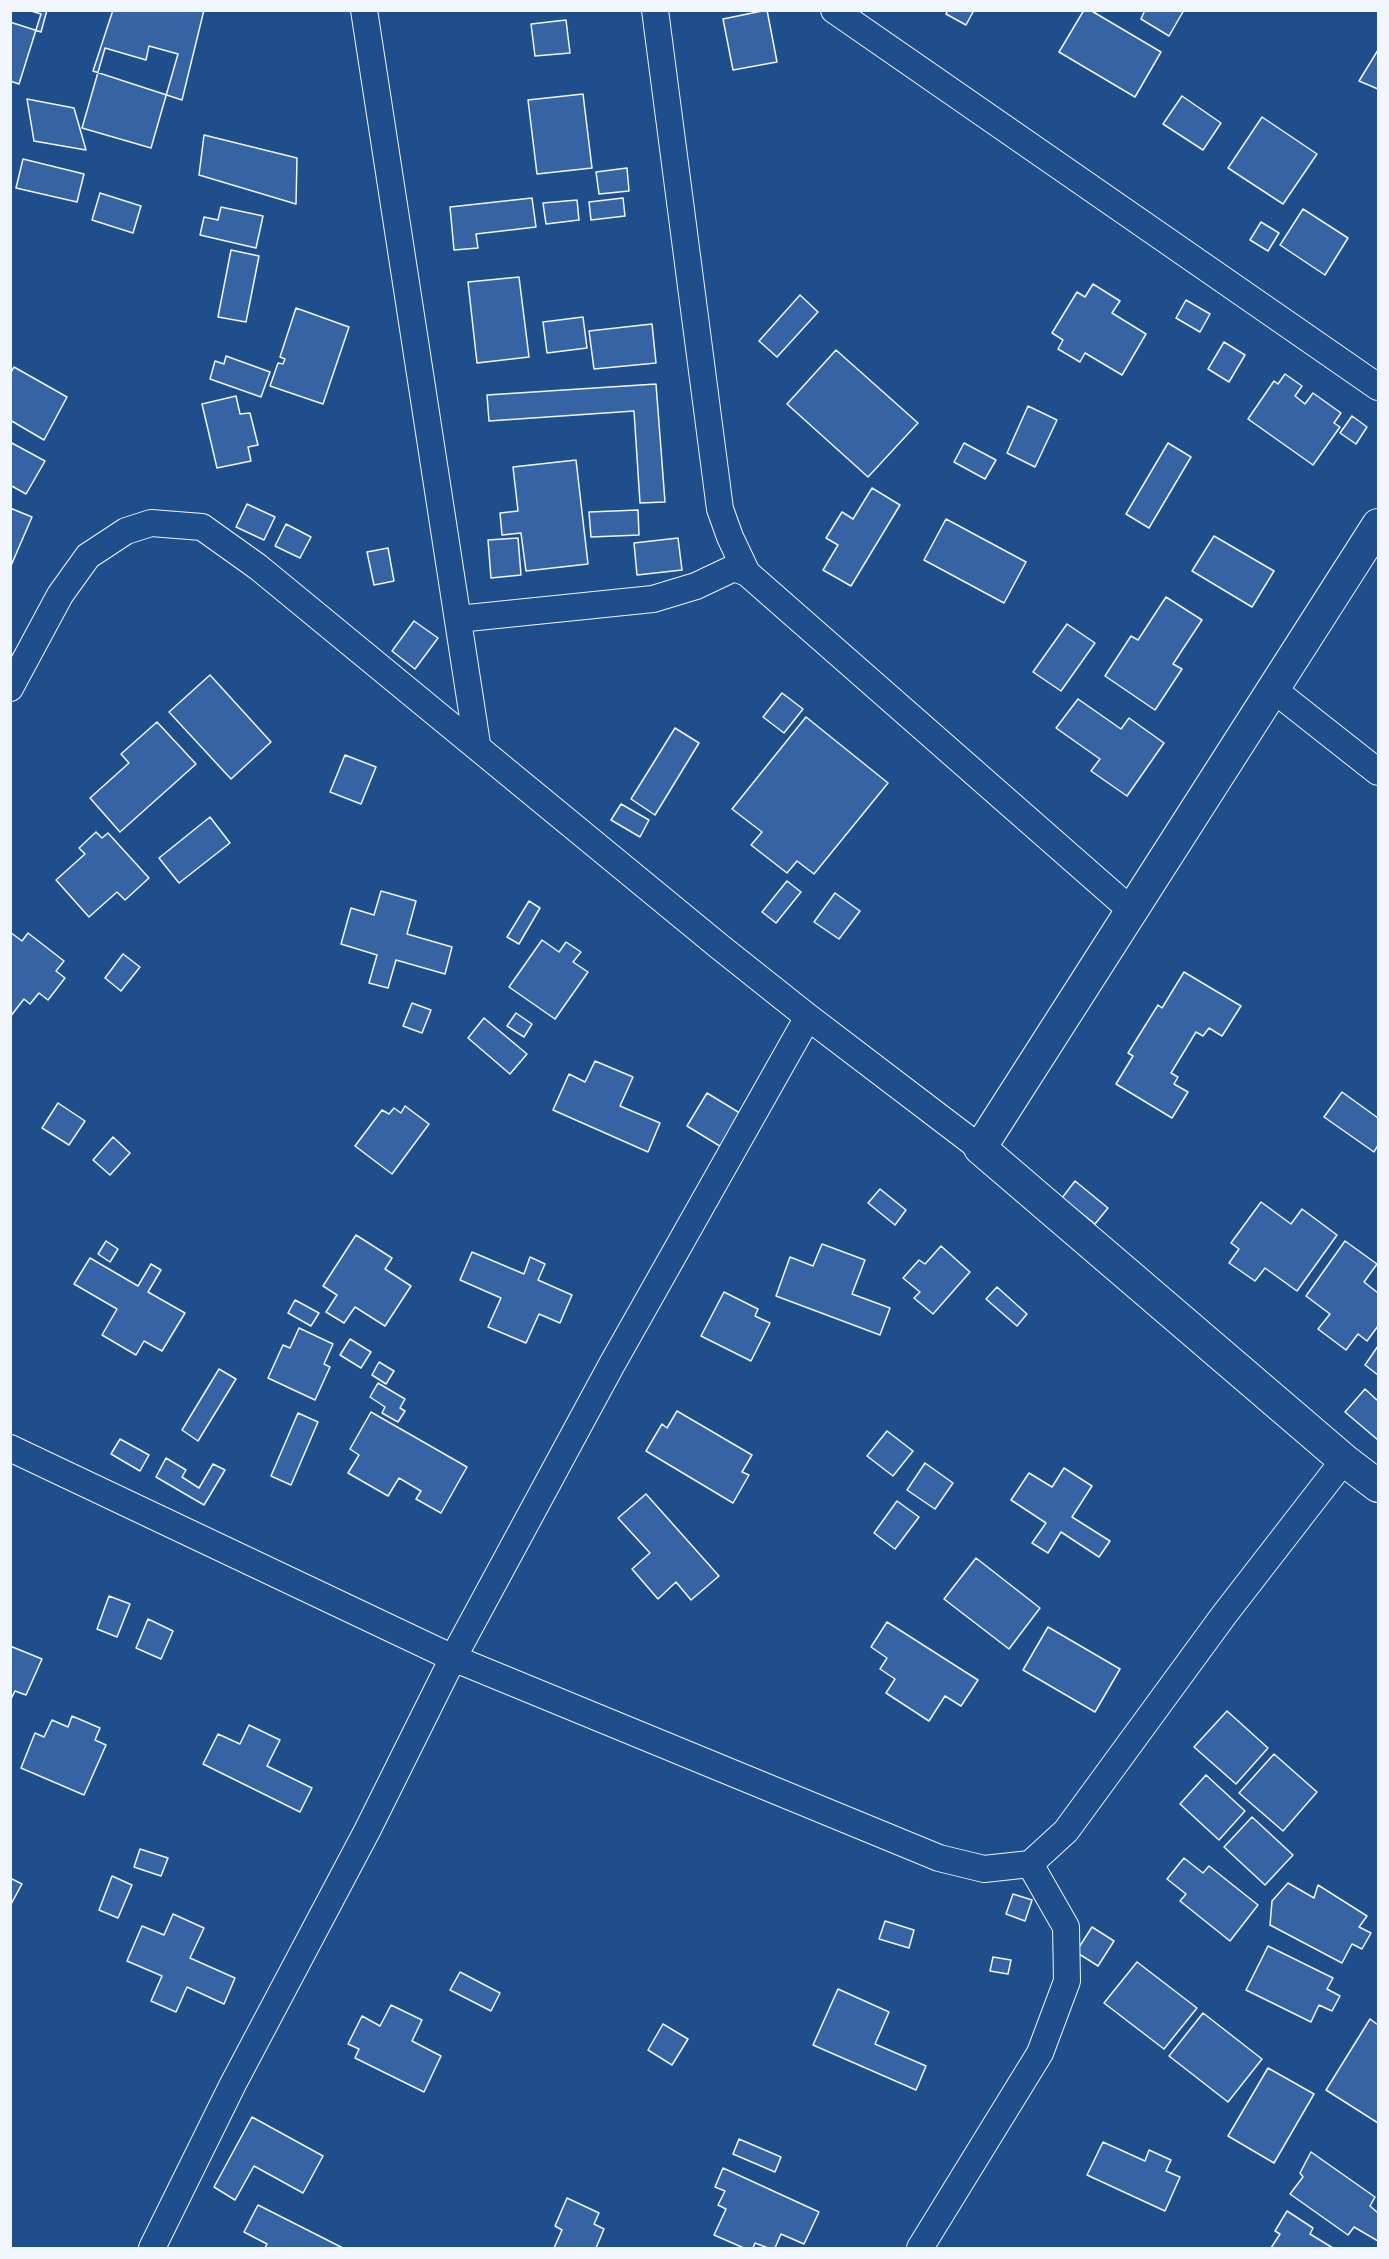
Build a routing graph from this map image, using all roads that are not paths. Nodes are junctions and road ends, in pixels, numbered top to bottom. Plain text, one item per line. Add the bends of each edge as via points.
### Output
1 (364, 10) edge
2 (655, 10) edge
3 (834, 10) edge
4 (1378, 387) edge
5 (1378, 525) edge
6 (747, 573) junction
7 (458, 619) junction
8 (10, 687) edge
9 (1274, 690) junction
10 (477, 744) junction
11 (1378, 772) edge
12 (1132, 911) junction
13 (808, 1017) junction
14 (980, 1148) junction
15 (10, 1448) edge
16 (1344, 1460) junction
17 (1378, 1486) edge
18 (453, 1658) junction
19 (1030, 1864) junction
20 (152, 2248) edge
21 (920, 2248) edge

1 - 7 street
2 - 6 street via 720,509
3 - 4 street
5 - 9 street
6 - 7 street via 734,568 696,586 653,599
6 - 12 street
7 - 10 street
8 - 10 street via 60,595 87,556 126,531 151,523 202,527 258,567
9 - 11 street
9 - 12 street
10 - 13 street
12 - 14 street
13 - 14 street
13 - 18 street via 611,1366
14 - 16 street
15 - 18 street
16 - 17 street
16 - 19 street via 1224,1615 1066,1831
18 - 19 street via 939,1858 984,1869
18 - 20 street
19 - 21 street via 1066,1927 1066,1981 1040,2053

